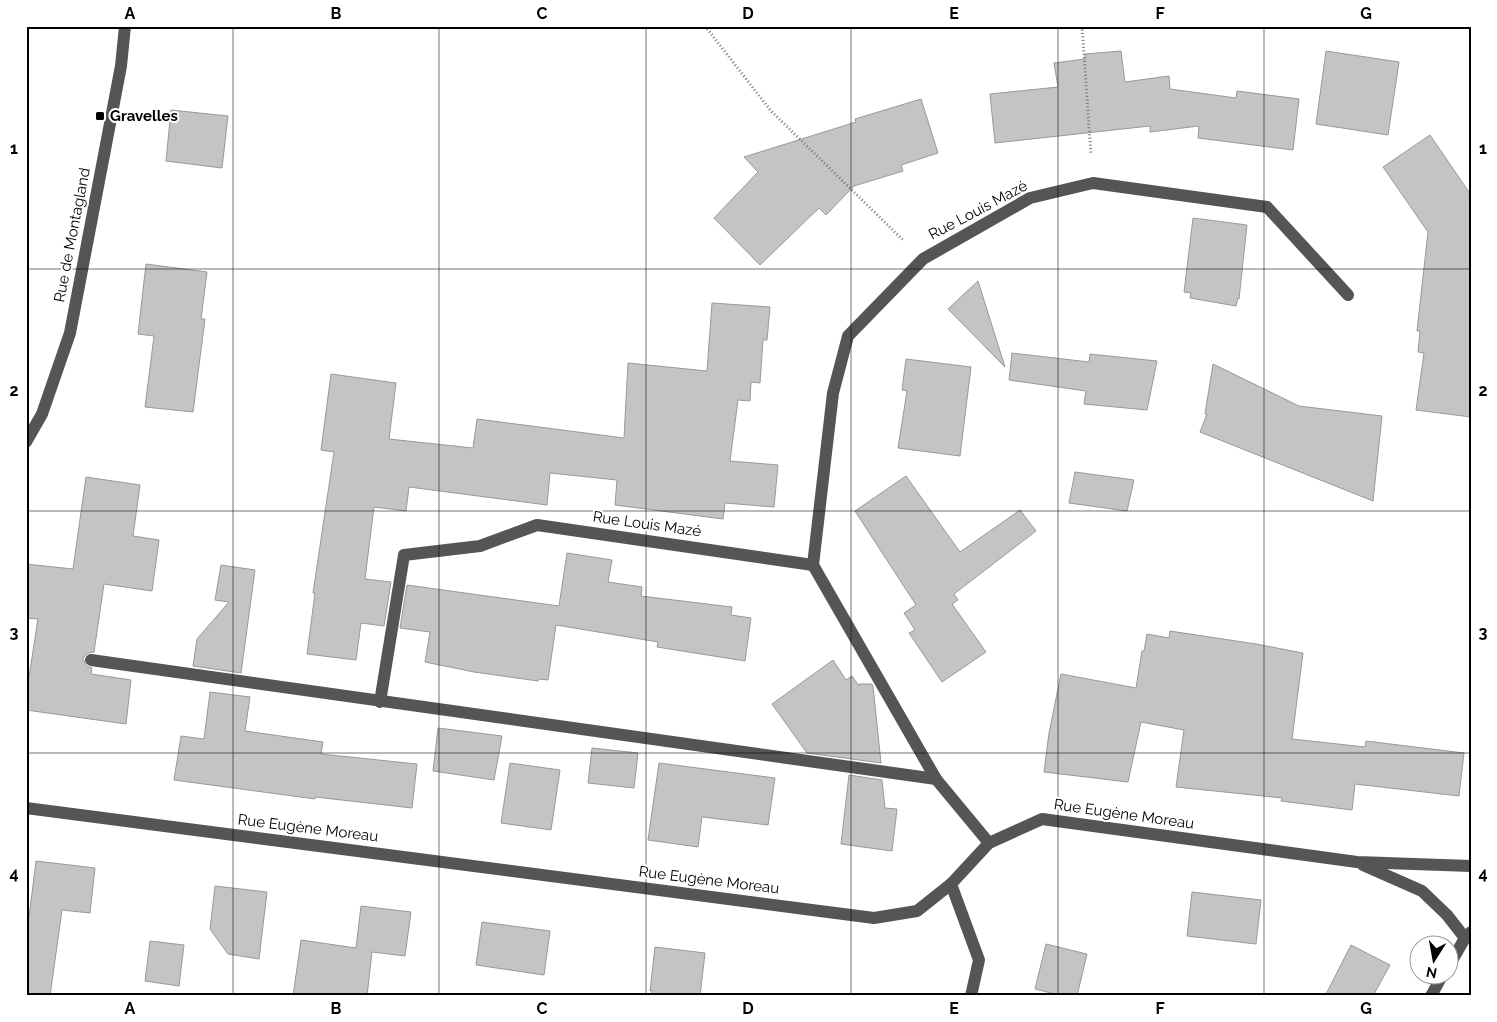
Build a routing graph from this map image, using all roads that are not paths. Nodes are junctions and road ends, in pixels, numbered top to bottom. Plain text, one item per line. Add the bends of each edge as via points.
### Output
1 (125, 26) edge
2 (1348, 296) dead end
3 (26, 442) edge
4 (813, 565) junction
5 (91, 660) dead end
6 (380, 702) junction
7 (936, 779) junction
8 (26, 808) edge
9 (989, 843) junction
10 (1357, 862) junction
11 (1471, 866) edge
12 (951, 884) junction
13 (1468, 935) edge
14 (1460, 948) edge
15 (1438, 984) edge
16 (971, 996) edge
17 (1431, 996) edge

1 - 3 street, Rue de Montagland via 121,66 70,333 42,414
2 - 4 street, Rue Louis Mazé via 1267,207 1093,183 1030,198 923,259 848,336 833,393
4 - 6 street, Rue Louis Mazé via 536,524 480,546 404,555
4 - 7 street
5 - 6 street
6 - 7 street
7 - 9 street
8 - 12 street, Rue Eugène Moreau via 874,918 917,911
9 - 10 street, Rue Eugène Moreau via 1042,819
9 - 12 street, Rue Eugène Moreau
10 - 11 street, Rue Eugène Moreau
10 - 13 street, Rue Eugène Moreau via 1422,892
12 - 16 street via 979,960
13 - 14 street
15 - 17 street

